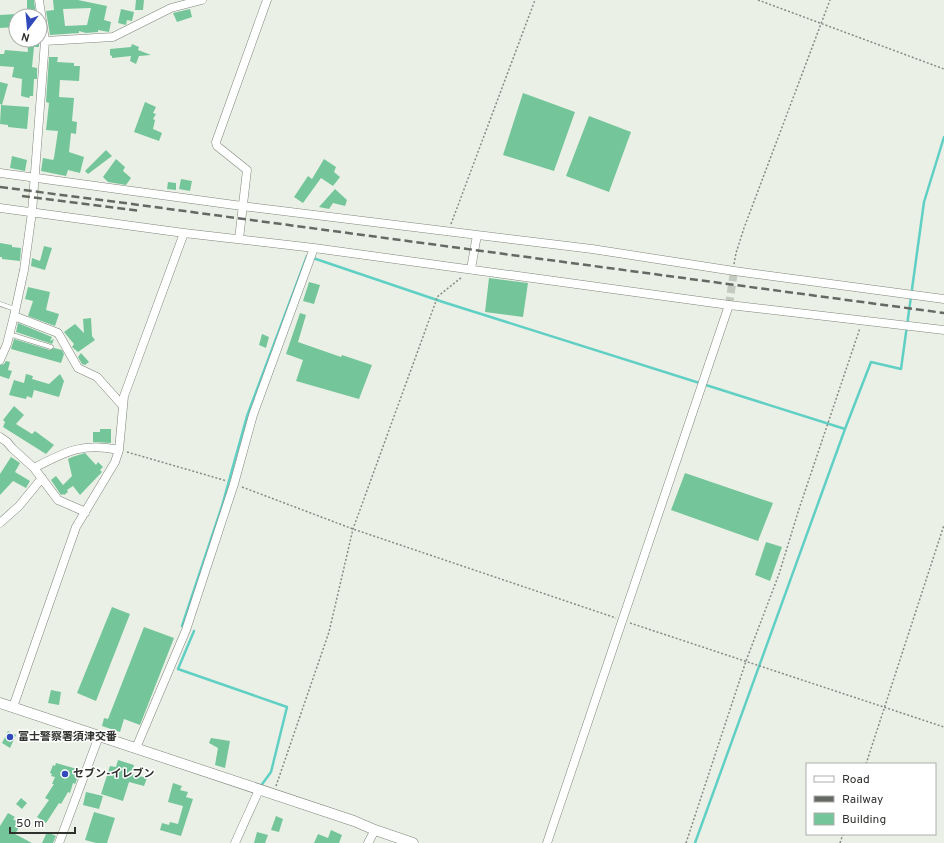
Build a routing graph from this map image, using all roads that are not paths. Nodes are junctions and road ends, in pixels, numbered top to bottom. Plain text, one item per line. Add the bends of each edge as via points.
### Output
1 (202, 0) edge
2 (267, 0) edge
3 (48, 41) edge
4 (44, 48) edge
5 (0, 173) edge
6 (35, 178) junction
7 (242, 206) junction
8 (0, 208) edge
9 (32, 212) junction
10 (184, 233) junction
11 (477, 234) junction
12 (239, 239) junction
13 (314, 248) junction
14 (471, 269) junction
15 (944, 299) edge
16 (0, 304) edge
17 (729, 305) junction
18 (15, 313) junction
19 (944, 330) edge
20 (9, 334) junction
21 (51, 347) dead end
22 (0, 360) edge
23 (123, 406) junction
24 (0, 437) edge
25 (120, 450) junction
26 (34, 468) junction
27 (42, 478) junction
28 (85, 513) junction
29 (0, 523) edge
30 (0, 703) edge
31 (13, 707) junction
32 (99, 736) junction
33 (136, 748) junction
34 (259, 790) junction
35 (375, 830) junction
36 (59, 843) edge
37 (235, 843) edge
38 (368, 843) edge
39 (413, 843) edge
40 (547, 843) edge

1 - 3 street via 171,8 113,37
2 - 7 street via 216,142 217,146 247,170
4 - 6 street
5 - 6 street
6 - 7 street
6 - 9 street
7 - 11 street
7 - 12 street
8 - 9 street
9 - 10 street
9 - 18 street
10 - 12 street
10 - 23 street via 124,396
11 - 14 street
11 - 15 street via 734,272
12 - 13 street
13 - 14 street
13 - 33 street via 253,415 234,484 186,630
14 - 17 street
16 - 18 lane
17 - 19 street
17 - 40 street
18 - 20 street
18 - 23 street via 58,332 78,368 97,377
20 - 21 lane
20 - 22 street
23 - 25 street
24 - 26 street
25 - 26 street via 94,446 83,448 62,454
25 - 28 street
26 - 27 street
27 - 28 street via 58,500
27 - 29 street via 19,506
28 - 31 street via 76,528
30 - 31 street
31 - 32 street
32 - 33 street
32 - 36 street
33 - 34 street
34 - 35 street
34 - 37 street
35 - 38 street
35 - 39 street

